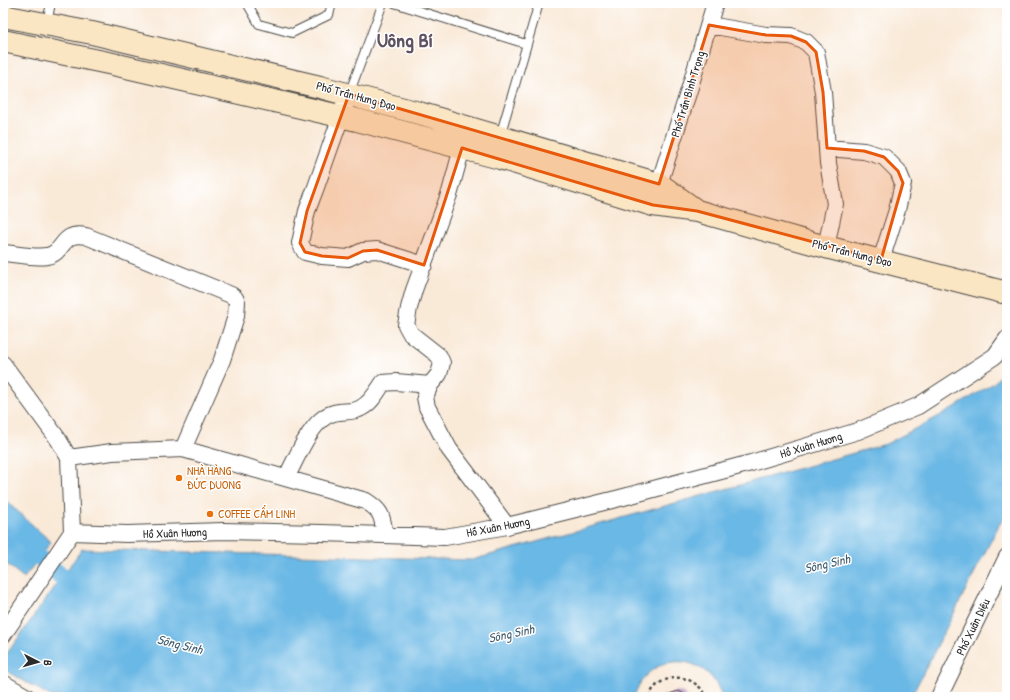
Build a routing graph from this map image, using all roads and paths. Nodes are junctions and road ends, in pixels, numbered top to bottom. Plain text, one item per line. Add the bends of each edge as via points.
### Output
1 (51, 3) edge
2 (247, 3) edge
3 (332, 3) edge
4 (383, 3) edge
5 (394, 3) edge
6 (539, 3) edge
7 (715, 3) edge
8 (3, 16) edge
9 (46, 24) junction
10 (709, 25) junction
11 (3, 41) edge
12 (526, 44) junction
13 (349, 94) junction
14 (341, 116) junction
15 (499, 137) junction
16 (462, 148) junction
17 (827, 148) junction
18 (659, 184) junction
19 (697, 211) junction
20 (826, 247) junction
21 (3, 253) edge
22 (881, 260) junction
23 (424, 265) junction
24 (1007, 293) edge
25 (1007, 339) edge
26 (3, 364) edge
27 (430, 386) junction
28 (183, 448) junction
29 (69, 458) junction
30 (286, 478) junction
31 (507, 526) junction
32 (72, 532) junction
33 (385, 535) junction
34 (1007, 557) edge
35 (3, 635) edge
36 (3, 683) edge
37 (27, 697) edge
38 (649, 697) edge
39 (706, 697) edge
40 (939, 697) edge

1 - 9 lane
2 - 3 lane via 259,24 292,33 329,15
4 - 13 lane
5 - 12 lane
6 - 12 lane
7 - 10 street, Phố Trần Bình Trọng
8 - 9 main road, Phố Trần Hưng Đạo
9 - 13 main road, Phố Trần Hưng Đạo
10 - 17 street via 766,35 791,36 806,42 816,52 823,92
10 - 18 street, Phố Trần Bình Trọng
11 - 14 main road, Phố Trần Hưng Đạo
12 - 15 lane
13 - 14 street
13 - 15 main road, Phố Trần Hưng Đạo
14 - 16 main road, Phố Trần Hưng Đạo
14 - 23 street via 307,211 300,242 305,252 348,258 363,251 377,250
15 - 18 main road, Phố Trần Hưng Đạo
16 - 19 main road, Phố Trần Hưng Đạo via 653,205
16 - 23 street via 450,192
17 - 20 street via 835,204
17 - 22 street via 864,151 884,157 898,171 903,183
18 - 19 main road, Phố Trần Hưng Đạo
19 - 20 main road, Phố Trần Hưng Đạo
20 - 22 main road, Phố Trần Hưng Đạo
21 - 28 street via 47,256 55,253 69,236 77,234 235,298 236,316 222,360
22 - 24 main road, Phố Trần Hưng Đạo
23 - 27 street via 409,308 406,325 411,334 439,356 442,363 439,374
25 - 31 street, Hồ Xuân Hương via 996,356 918,406 858,431 751,463
26 - 29 street
27 - 30 street via 383,383 361,409 336,412 321,420 306,440
27 - 31 street via 425,397 427,407 449,449
28 - 29 street via 112,452
28 - 30 street
29 - 32 street
30 - 33 street via 366,500 381,514
31 - 33 street, Hồ Xuân Hương via 445,537
32 - 33 street, Hồ Xuân Hương
32 - 35 street
34 - 40 street, Phố Xuân Diệu
36 - 37 street
38 - 39 path via 656,686 664,680 684,678 701,688

